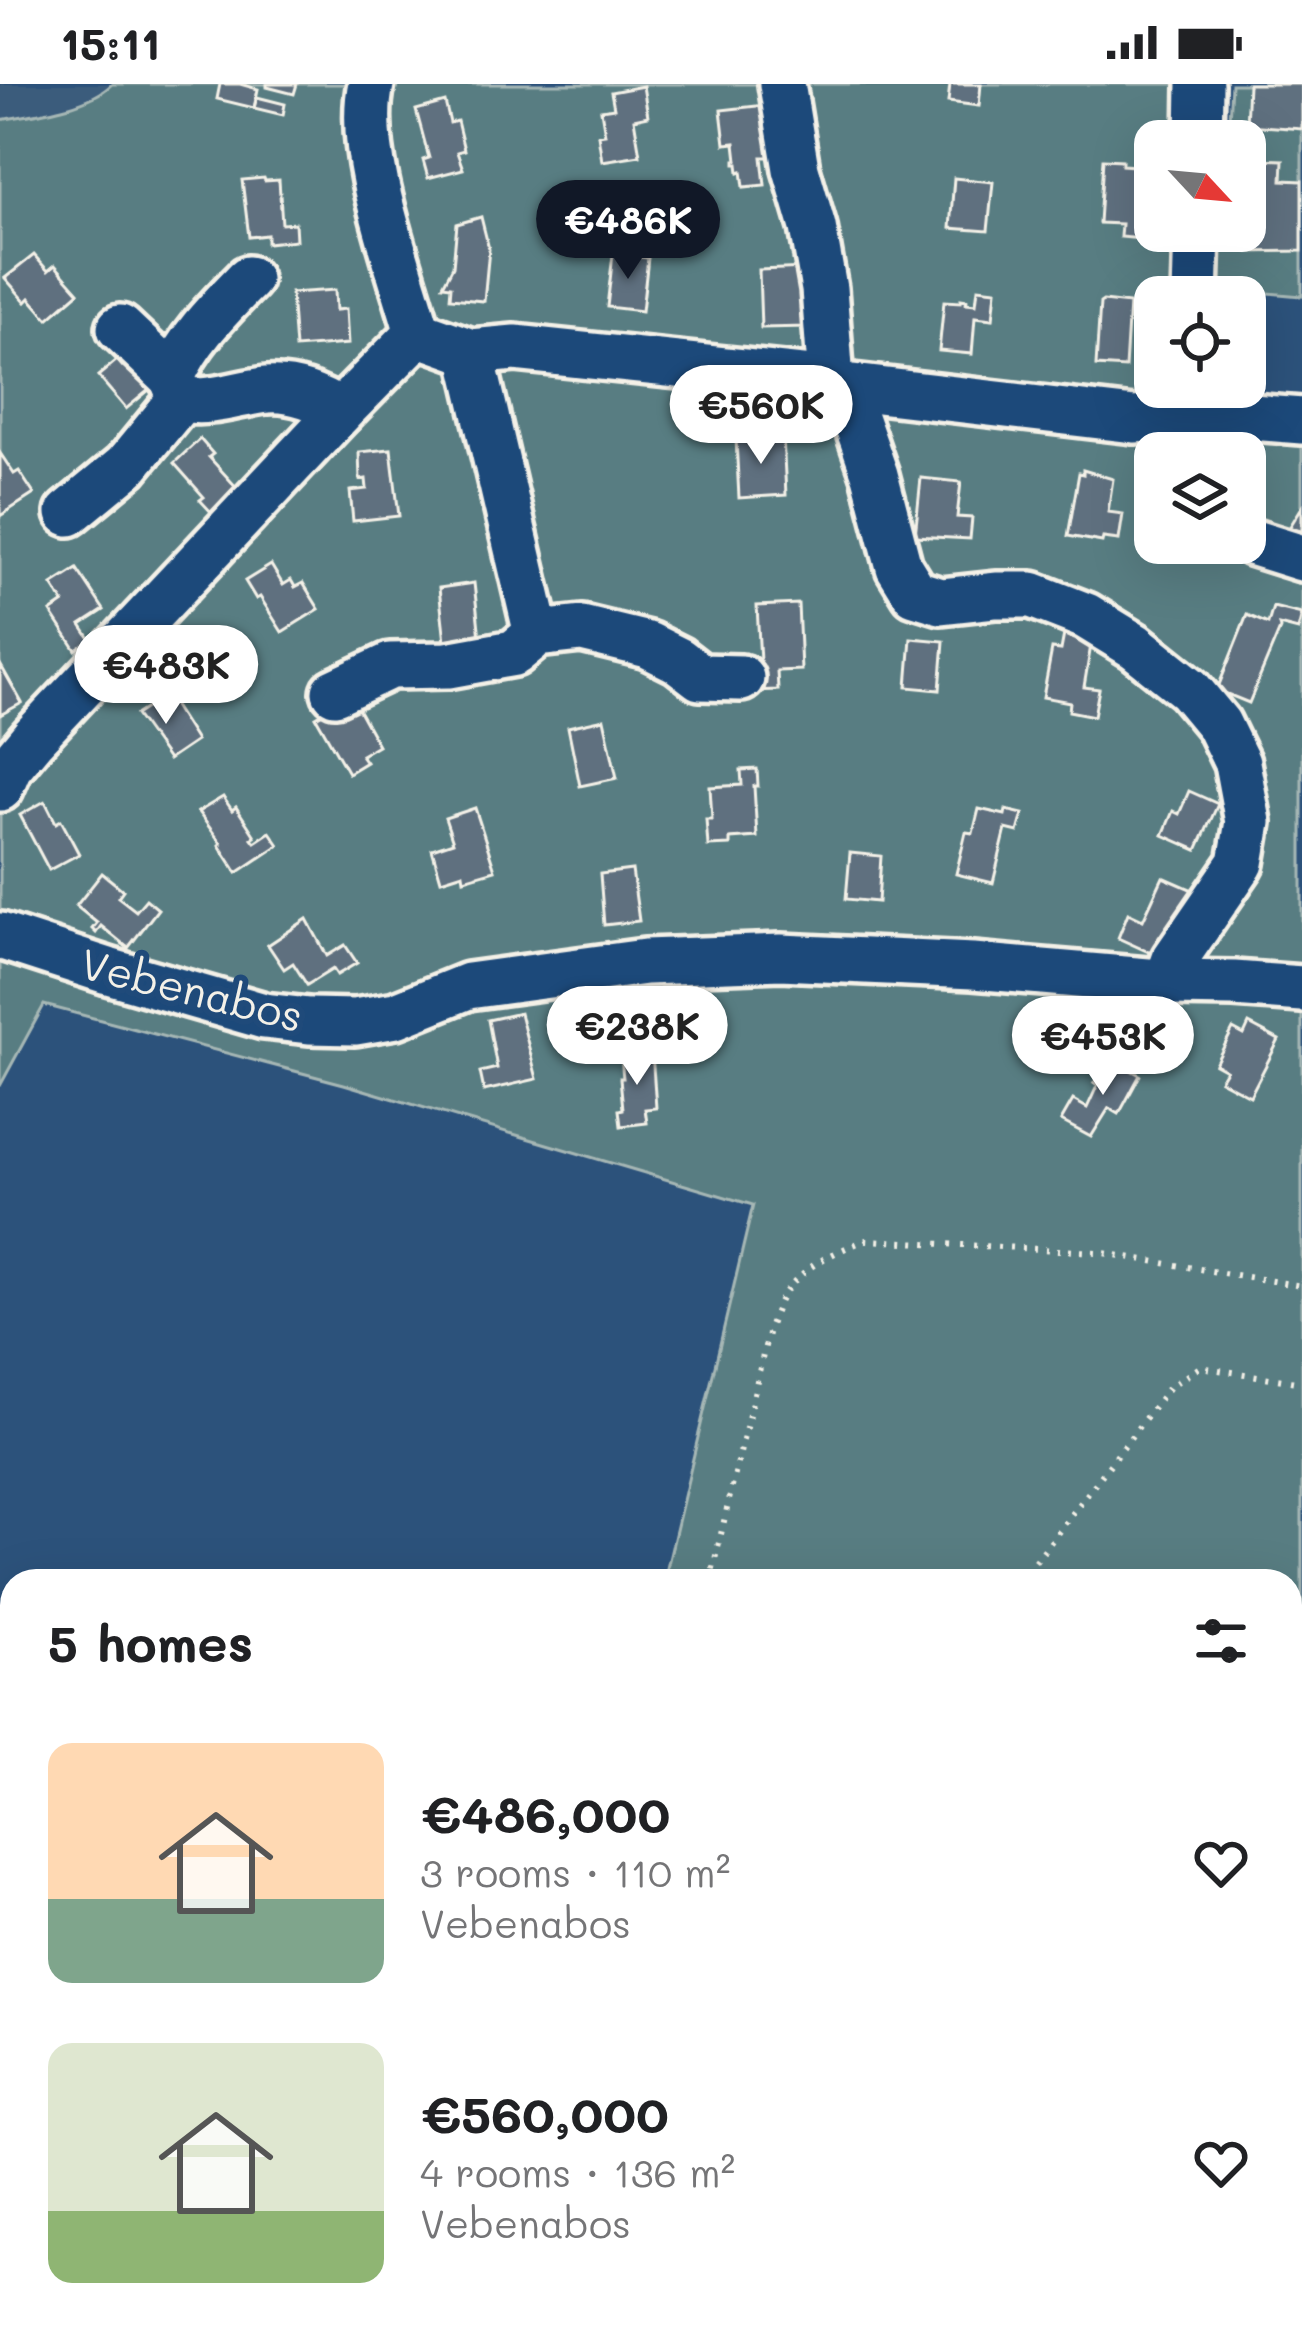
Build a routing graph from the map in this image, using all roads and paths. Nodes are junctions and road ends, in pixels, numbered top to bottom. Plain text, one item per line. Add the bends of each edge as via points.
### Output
1 (371, 84) edge
2 (782, 84) edge
3 (1200, 84) edge
4 (1199, 120) edge
5 (248, 279) dead end
6 (120, 328) dead end
7 (418, 332) junction
8 (471, 352) junction
9 (838, 383) junction
10 (177, 388) junction
11 (1171, 408) edge
12 (1231, 408) edge
13 (340, 412) junction
14 (1302, 421) edge
15 (69, 513) dead end
16 (1266, 547) edge
17 (1302, 558) edge
18 (537, 634) junction
19 (741, 678) dead end
20 (335, 692) dead end
21 (0, 788) edge
22 (0, 936) edge
23 (1171, 983) junction
24 (1302, 989) edge
25 (1302, 1286) edge
26 (1302, 1383) edge
27 (713, 1569) edge
28 (1030, 1569) edge

1 - 7 street via 373,172
2 - 9 street
3 - 4 street
5 - 10 street via 180,358
6 - 10 street
7 - 8 street
7 - 13 street
8 - 9 street via 515,348
8 - 18 street
9 - 11 street via 1134,420
9 - 23 street via 899,567 915,593 941,601 1032,595 1086,616 1189,689 1218,724 1237,763 1248,822 1241,862 1175,958
10 - 13 street via 194,401 300,393
10 - 15 street via 127,466
12 - 14 street
13 - 21 street via 33,738
16 - 17 street
18 - 19 street via 582,629 648,645 700,677
18 - 20 street via 514,653 390,666
22 - 23 street, Vebenabos via 264,1016 309,1021 395,1015 468,986 645,962 781,957
23 - 24 street, Vebenabos
25 - 27 path via 1097,1252 866,1240 836,1252 782,1296 770,1325
26 - 28 path via 1200,1367 1169,1387

